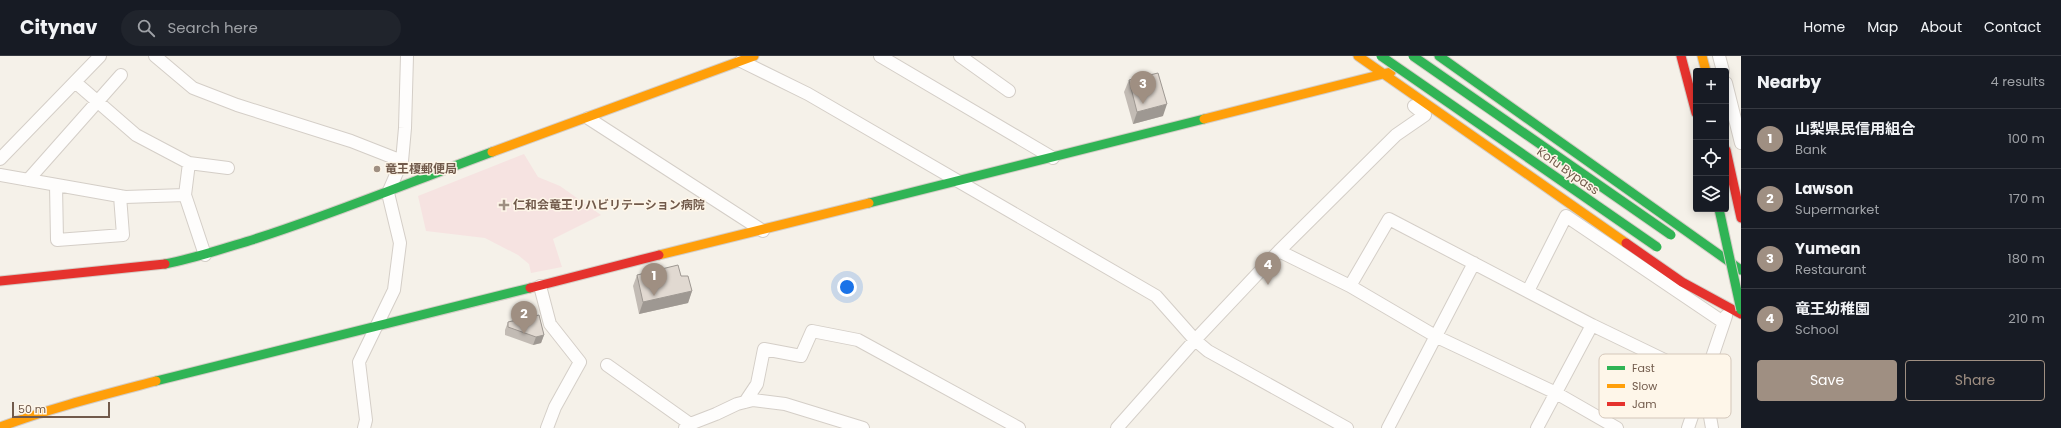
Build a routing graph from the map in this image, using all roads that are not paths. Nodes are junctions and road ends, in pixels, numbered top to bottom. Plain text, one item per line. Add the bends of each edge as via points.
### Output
1 (100, 56) edge
2 (155, 56) edge
3 (407, 56) edge
4 (754, 56) edge
5 (880, 56) edge
6 (960, 56) edge
7 (1358, 56) edge
8 (1381, 56) edge
9 (1413, 56) edge
10 (1457, 56) edge
11 (1681, 56) edge
12 (1702, 56) edge
13 (1719, 56) edge
14 (1441, 58) edge
15 (741, 61) junction
16 (1705, 68) edge
17 (1722, 68) edge
18 (1379, 74) junction
19 (121, 75) dead end
20 (75, 82) junction
21 (1009, 91) dead end
22 (1729, 95) edge
23 (98, 101) junction
24 (1694, 104) edge
25 (588, 118) junction
26 (1741, 143) edge
27 (1054, 158) junction
28 (0, 159) edge
29 (402, 161) junction
30 (189, 163) junction
31 (1729, 164) edge
32 (228, 168) dead end
33 (0, 175) edge
34 (28, 180) junction
35 (959, 181) junction
36 (56, 185) junction
37 (388, 193) junction
38 (185, 195) junction
39 (120, 196) junction
40 (1720, 212) edge
41 (1741, 218) edge
42 (764, 231) junction
43 (1674, 237) dead end
44 (1660, 249) dead end
45 (1279, 251) junction
46 (204, 255) junction
47 (1474, 263) junction
48 (1741, 270) edge
49 (1722, 271) dead end
50 (0, 281) edge
51 (1741, 285) edge
52 (540, 286) junction
53 (1350, 286) junction
54 (1528, 291) junction
55 (1722, 292) dead end
56 (1737, 308) edge
57 (1741, 314) edge
58 (1723, 322) junction
59 (1592, 325) junction
60 (378, 327) junction
61 (1437, 337) junction
62 (1195, 340) junction
63 (1652, 354) edge
64 (1713, 354) edge
65 (607, 365) dead end
66 (1556, 393) junction
67 (745, 402) junction
68 (1599, 418) edge
69 (1600, 418) edge
70 (1691, 418) edge
71 (1710, 418) edge
72 (687, 426) edge
73 (0, 427) edge
74 (364, 428) edge
75 (547, 428) edge
76 (863, 428) edge
77 (1019, 428) edge
78 (1117, 428) edge
79 (1347, 428) edge
80 (1388, 428) edge
81 (1537, 428) edge
82 (1617, 428) edge
83 (1688, 428) edge
84 (1712, 428) edge

1 - 20 street
2 - 29 street via 193,88 236,105 351,141
3 - 29 street
4 - 15 main road
5 - 27 street
6 - 21 street
7 - 18 main road
8 - 44 main road, Kofu Bypass, bridge
9 - 43 main road, Kofu Bypass, bridge
10 - 14 main road
11 - 24 main road
12 - 16 main road
13 - 17 street
14 - 18 main road
14 - 48 main road
15 - 25 main road
15 - 35 street via 808,94
18 - 27 main road
18 - 45 street via 1425,115 1396,135
18 - 56 main road via 1682,282
19 - 23 street
20 - 23 street
20 - 28 street
22 - 26 street
23 - 30 street via 136,135
23 - 34 street
25 - 37 main road
25 - 42 street
27 - 35 main road
29 - 37 street
30 - 32 street
30 - 38 street
31 - 41 main road
33 - 34 street
34 - 36 street
35 - 42 main road
35 - 62 street via 1156,296
36 - 39 street
36 - 39 street via 57,240 123,235
37 - 46 main road
37 - 60 street via 400,243 394,290
38 - 39 street
38 - 46 street
40 - 56 main road, bridge
42 - 52 main road
45 - 53 street
45 - 62 street
46 - 50 main road via 163,264
47 - 53 street via 1389,219
47 - 54 street
47 - 61 street
49 - 51 main road
52 - 60 main road
52 - 75 street via 550,324 580,362 555,407
53 - 61 street
54 - 58 street via 1566,216
54 - 59 street
55 - 56 main road
56 - 57 main road
56 - 58 street
58 - 64 street
59 - 63 street
59 - 66 street
60 - 73 main road via 86,399
60 - 74 street via 360,362 366,420
61 - 66 street
61 - 80 street
62 - 78 street
62 - 79 street via 1208,351
65 - 72 street
66 - 68 street
66 - 81 street
67 - 72 street
67 - 76 street via 753,400 785,404
67 - 77 street via 756,384 764,349 801,356 812,331 858,340
69 - 82 street
70 - 83 street
71 - 84 street

